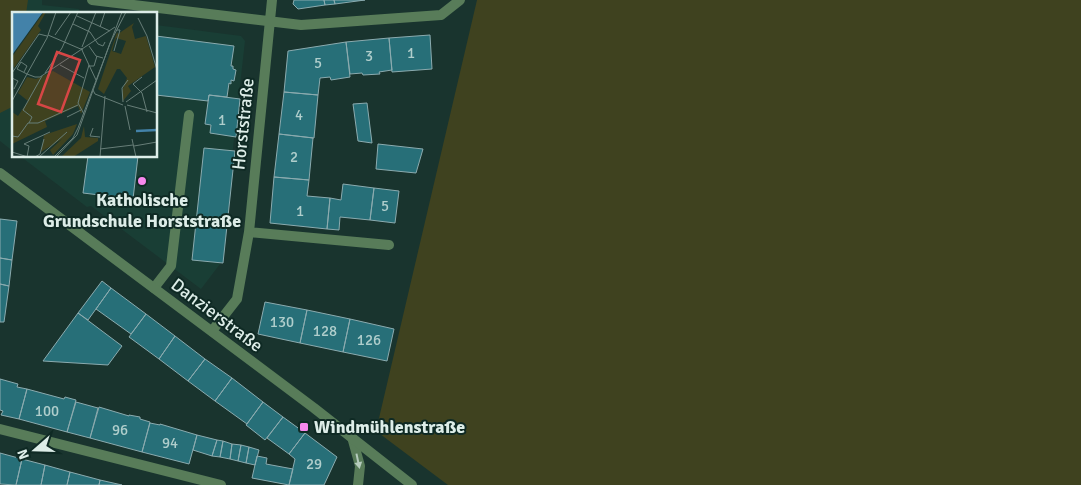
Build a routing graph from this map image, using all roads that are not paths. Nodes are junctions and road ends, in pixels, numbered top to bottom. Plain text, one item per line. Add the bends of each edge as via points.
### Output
1 (92, 0) edge
2 (272, 0) edge
3 (460, 0) edge
4 (269, 22) junction
5 (189, 115) dead end
6 (0, 173) edge
7 (249, 232) junction
8 (389, 245) dead end
9 (154, 288) junction
10 (212, 331) junction
11 (0, 429) edge
12 (352, 437) junction
13 (221, 485) edge
14 (358, 485) edge
15 (411, 485) edge

1 - 4 street
2 - 4 street, Horststraße
3 - 4 street via 441,15 301,25
4 - 7 street, Horststraße
5 - 9 street via 171,266
6 - 9 street, Danzierstraße
7 - 8 street
7 - 10 street, Horststraße via 237,299
9 - 10 street, Danzierstraße
10 - 12 street, Danzierstraße
11 - 13 street
12 -> 14 street via 360,466
12 - 15 street, Danzierstraße

